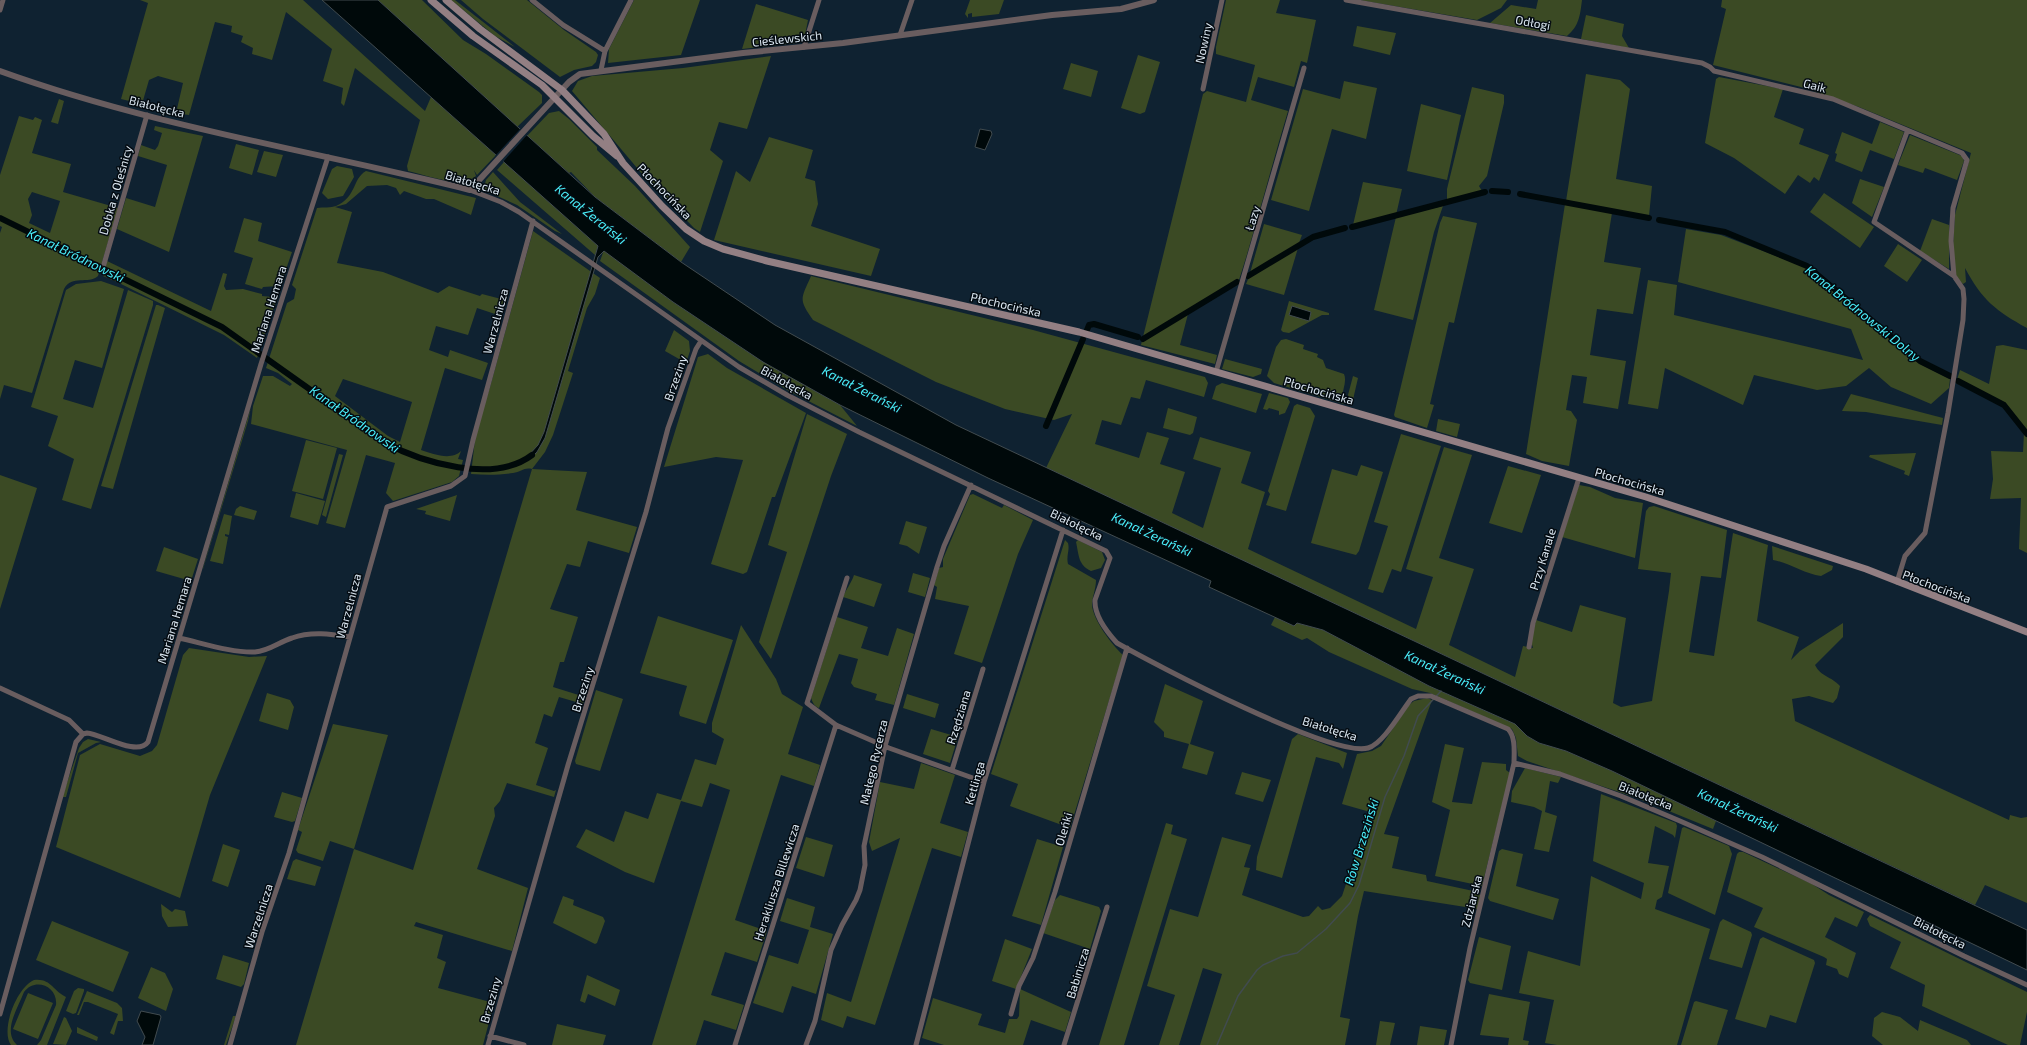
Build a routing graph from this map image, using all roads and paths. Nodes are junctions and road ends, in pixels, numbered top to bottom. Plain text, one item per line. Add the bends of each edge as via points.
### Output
1 (3, 0) edge
2 (432, 0) edge
3 (446, 0) edge
4 (532, 0) edge
5 (630, 0) edge
6 (820, 0) edge
7 (912, 0) edge
8 (1154, 0) edge
9 (1222, 0) edge
10 (1346, 0) edge
11 (0, 10) edge
12 (900, 35) junction
13 (804, 47) junction
14 (605, 51) junction
15 (1304, 68) dead end
16 (601, 70) junction
17 (0, 71) edge
18 (1714, 71) joint
19 (1203, 89) dead end
20 (562, 90) junction
21 (555, 97) junction
22 (147, 115) junction
23 (1907, 132) junction
24 (328, 157) junction
25 (622, 160) junction
26 (470, 190) junction
27 (533, 221) junction
28 (102, 271) dead end
29 (1954, 276) junction
30 (701, 341) junction
31 (1216, 372) junction
32 (1579, 478) junction
33 (971, 486) junction
34 (1063, 530) junction
35 (847, 578) dead end
36 (1897, 582) junction
37 (2027, 632) edge
38 (350, 637) junction
39 (179, 638) junction
40 (1529, 647) dead end
41 (1127, 648) junction
42 (983, 669) dead end
43 (0, 688) edge
44 (836, 725) junction
45 (83, 734) junction
46 (885, 746) junction
47 (1514, 763) junction
48 (952, 770) junction
49 (984, 782) junction
50 (1107, 907) dead end
51 (2027, 985) edge
52 (0, 1014) edge
53 (1011, 1014) dead end
54 (490, 1036) junction
55 (230, 1045) edge
56 (488, 1045) edge
57 (524, 1045) edge
58 (735, 1045) edge
59 (806, 1045) edge
60 (916, 1045) edge
61 (1064, 1045) edge
62 (1451, 1045) edge

1 - 11 street
2 - 21 main road, Płochocińska via 473,36
3 - 20 main road, Płochocińska via 480,29
4 - 14 street via 563,25
5 - 14 street
6 - 13 street
7 - 12 street
8 - 12 street, Cieślewskich via 1121,9 1052,15
9 - 19 street, Nowiny
10 - 18 street, Odłogi via 1702,63
12 - 13 street, Cieślewskich
13 - 16 street, Cieślewskich
14 - 16 street
15 - 31 street, Łazy
16 - 20 street, Cieślewskich via 580,74
17 - 22 street, Białołęcka
18 - 23 street, Gaik via 1833,100
20 - 21 street, Cieślewskich
20 - 25 main road, Płochocińska via 604,134
21 - 25 main road, Płochocińska via 598,141
21 - 26 street, Cieślewskich
22 - 24 street, Białołęcka
22 - 28 street, Dobka z Oleśnicy
23 - 29 street, Gaik via 1962,153 1967,160 1953,208 1951,241
23 - 29 street via 1874,222
24 - 26 street, Białołęcka
24 - 39 street, Mariana Hemara via 266,348
25 - 31 main road, Płochocińska via 686,229 723,249 1079,332
26 - 27 street, Białołęcka via 501,202
27 - 30 street, Białołęcka
27 - 38 street, Warzelnicza via 468,459 467,473 463,479 451,486 387,507
29 - 36 street via 1963,289 1964,299 1949,411 1925,533 1905,556
30 - 33 street, Białołęcka via 787,395
30 - 54 street, Brzeziny via 668,428 650,498 568,765
31 - 32 main road, Płochocińska
32 - 36 main road, Płochocińska via 1731,524 1866,569
32 - 40 street, Przy Kanale via 1533,623
33 - 34 street, Białołęcka
33 - 46 street, Małego Rycerza via 944,546
34 - 41 street, Białołęcka via 1109,553 1110,558 1094,606 1109,634 1117,643
34 - 49 street, Ketlinga
35 - 44 street via 807,703
36 - 37 main road, Płochocińska
38 - 39 street via 326,634 299,636 267,649 249,652
38 - 55 street, Warzelnicza via 289,853 262,932
39 - 45 street, Mariana Hemara via 146,745 137,748 91,733
41 - 47 street, Białołęcka via 1196,685 1307,735 1353,748 1364,749 1373,746 1380,741 1411,699 1431,696 1508,729 1513,742
41 - 53 street, Oleńki via 1055,892
42 - 48 street, Rzędziana
43 - 45 street via 69,720
44 - 46 street
44 - 58 street, Herakliusza Billewicza
45 - 52 street via 73,751
46 - 48 street
46 - 59 street, Małego Rycerza via 864,846 865,864 860,890 832,950 815,1021
47 - 51 street, Białołęcka via 1560,774 1667,815 1762,857
47 - 62 street, Zdziarska via 1470,948
48 - 49 street
49 - 60 street, Ketlinga
50 - 61 street, Babinicza
54 - 56 street, Brzeziny
54 - 57 street

